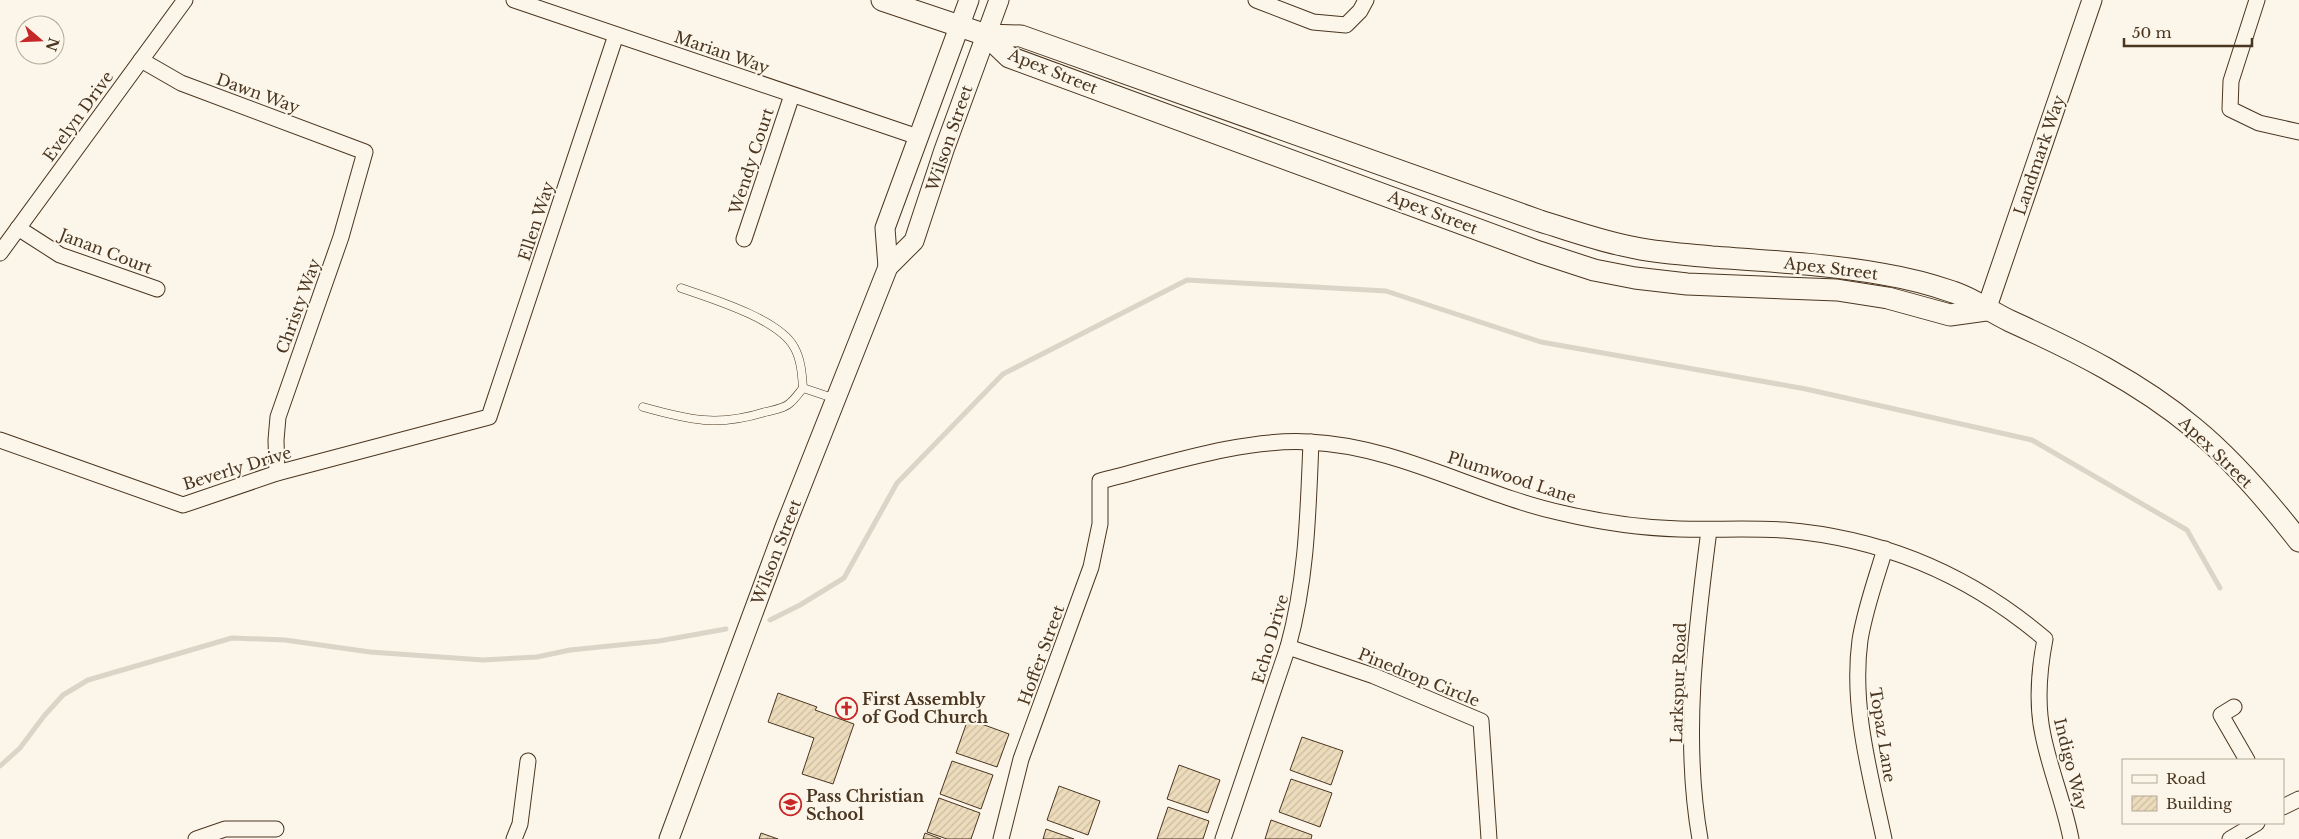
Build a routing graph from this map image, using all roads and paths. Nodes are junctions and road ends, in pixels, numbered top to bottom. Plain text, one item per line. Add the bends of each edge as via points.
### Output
1 (185, 0) edge
2 (514, 0) edge
3 (882, 0) edge
4 (969, 0) edge
5 (999, 0) edge
6 (1256, 0) edge
7 (1366, 0) edge
8 (2092, 0) edge
9 (2257, 0) edge
10 (959, 26) junction
11 (616, 35) junction
12 (986, 35) junction
13 (141, 60) junction
14 (792, 95) junction
15 (2299, 132) edge
16 (918, 137) junction
17 (365, 152) joint
18 (18, 228) junction
19 (744, 239) dead end
20 (0, 253) edge
21 (888, 267) junction
22 (681, 288) dead end
23 (157, 289) dead end
24 (1986, 310) junction
25 (803, 388) junction
26 (836, 399) junction
27 (643, 407) dead end
28 (489, 417) joint
29 (0, 440) edge
30 (1311, 442) junction
31 (278, 473) junction
32 (1100, 481) joint
33 (1709, 530) junction
34 (2299, 541) edge
35 (1886, 548) junction
36 (2045, 639) joint
37 (1288, 647) junction
38 (2234, 707) dead end
39 (2246, 759) edge
40 (528, 761) dead end
41 (2299, 799) edge
42 (2284, 806) edge
43 (2255, 824) edge
44 (276, 829) dead end
45 (196, 839) edge
46 (514, 839) edge
47 (669, 839) edge
48 (1001, 839) edge
49 (1223, 839) edge
50 (1489, 839) edge
51 (1700, 839) edge
52 (1884, 839) edge
53 (2071, 839) edge
54 (2230, 839) edge

1 - 13 street, Evelyn Drive
2 - 11 street, Marian Way
3 - 10 main road
4 - 10 street, Wilson Street
5 - 12 street, Wilson Street
6 - 7 street via 1312,22 1346,25
8 - 24 street, Landmark Way
9 - 15 street via 2231,81 2230,109 2260,123
10 - 12 main road
10 - 16 street, Wilson Street
11 - 14 street, Marian Way
11 - 28 street, Ellen Way
12 - 21 street, Wilson Street via 914,241
12 - 24 main road, Apex Street via 1021,36 1540,221 1604,240 1670,253 1881,274 1955,292
12 - 24 main road, Apex Street via 1009,57 1594,270 1687,284 1837,290 1888,298 1950,315
13 - 17 street, Dawn Way via 182,83
13 - 18 street, Evelyn Drive
14 - 16 street, Marian Way
14 - 19 street, Wendy Court
16 - 21 street, Wilson Street via 885,228
17 - 31 street, Christy Way via 341,237 278,417
18 - 20 street, Evelyn Drive
18 - 23 street, Janan Court via 60,255
21 - 26 street, Wilson Street
22 - 25 lane via 737,308 774,327 793,345 802,372
24 - 34 main road, Apex Street via 2104,366 2195,428 2275,511
25 - 26 lane
25 - 27 lane via 790,404 727,422 686,420
26 - 47 street, Wilson Street
28 - 31 street, Beverly Drive
29 - 31 street, Beverly Drive via 183,505
30 - 32 street, Plumwood Lane via 1237,448
30 - 33 street, Plumwood Lane via 1379,452 1521,502 1575,516 1646,527
30 - 37 street, Echo Drive via 1302,589
32 - 48 street, Hoffer Street via 1100,524 1091,567 1021,759
33 - 35 street, Plumwood Lane via 1783,530
33 - 51 street, Larkspur Road via 1697,623 1692,734 1692,767
35 - 36 street, Plumwood Lane via 1974,587
35 - 52 street, Topaz Lane via 1864,620 1857,677 1859,716
36 - 53 street, Indigo Way via 2039,686 2042,733
37 - 49 street, Echo Drive
37 - 50 street, Pinedrop Circle via 1374,676 1481,721
38 - 39 street via 2221,715
40 - 46 street via 520,824
41 - 42 street
43 - 54 street
44 - 45 street via 225,829

